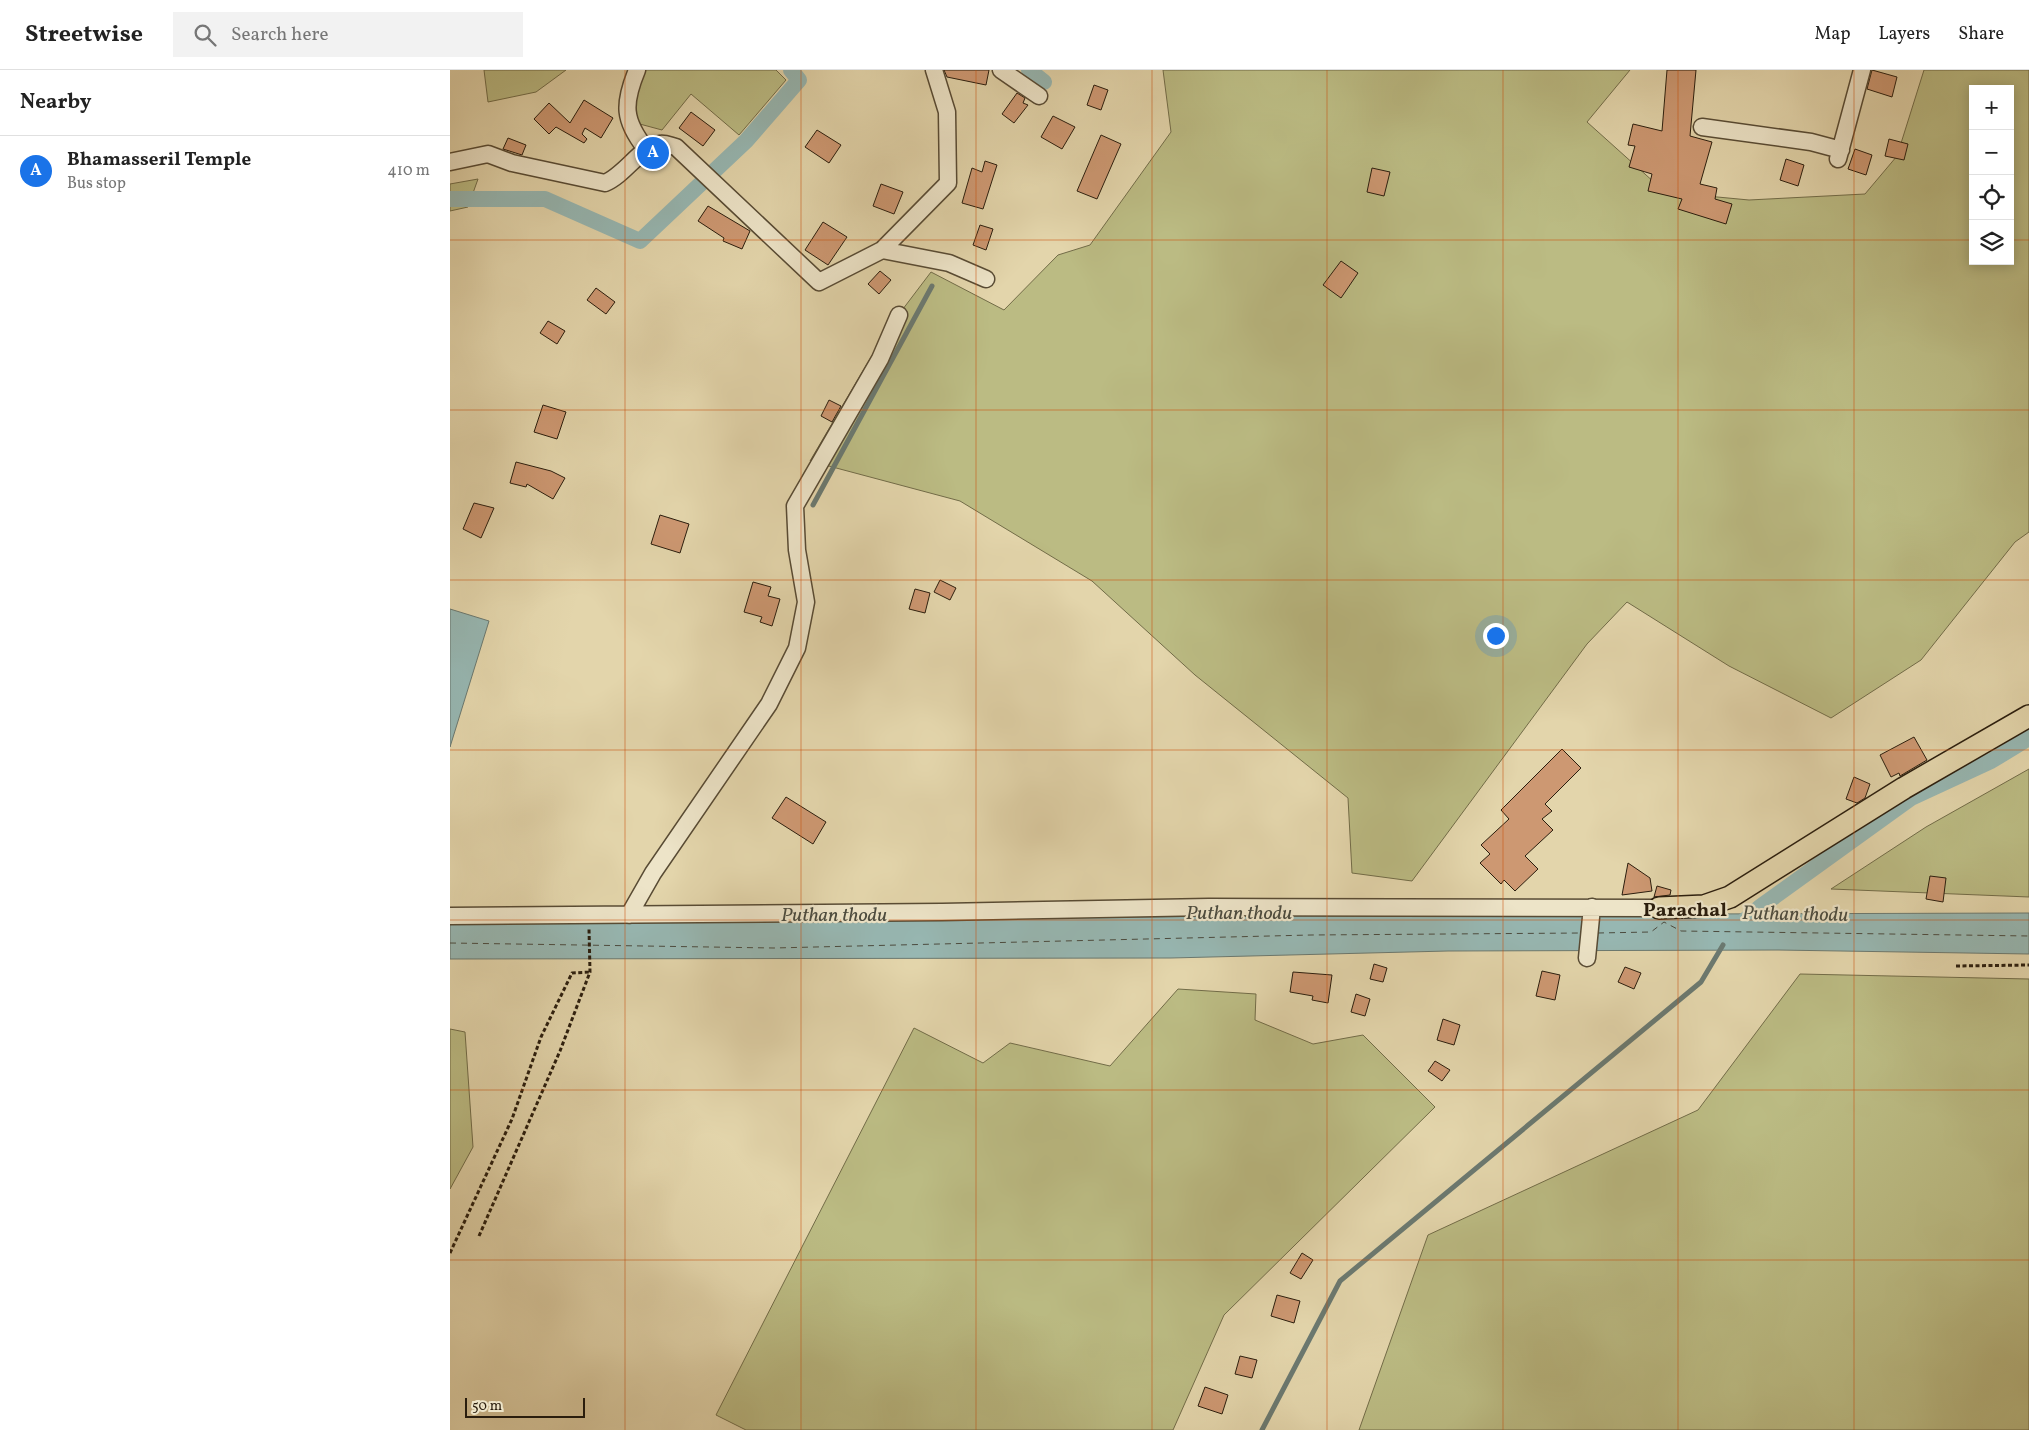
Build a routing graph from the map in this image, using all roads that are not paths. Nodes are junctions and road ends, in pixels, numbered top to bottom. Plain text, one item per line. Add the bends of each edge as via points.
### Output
1 (637, 70) edge
2 (934, 70) edge
3 (1001, 70) edge
4 (1862, 70) edge
5 (1039, 96) dead end
6 (1702, 127) dead end
7 (646, 149) junction
8 (450, 162) edge
9 (882, 250) junction
10 (986, 279) dead end
11 (899, 315) dead end
12 (2029, 716) edge
13 (1592, 907) junction
14 (1659, 908) joint
15 (629, 915) junction
16 (450, 916) edge
17 (1587, 958) dead end

1 - 7 street via 625,109 633,130
2 - 9 street via 947,112 948,184
3 - 5 street
4 - 6 street via 1839,154 1811,142
7 - 8 street via 617,178 605,184 512,163 488,154
7 - 9 street via 661,144 676,147 819,282
9 - 10 street via 950,263
11 - 15 street via 880,359 795,506 797,550 806,602 797,648 769,704 653,872
12 - 14 main road via 1904,788 1730,897 1704,906
13 - 14 street
13 - 15 street via 1209,907
13 - 17 street
15 - 16 street

